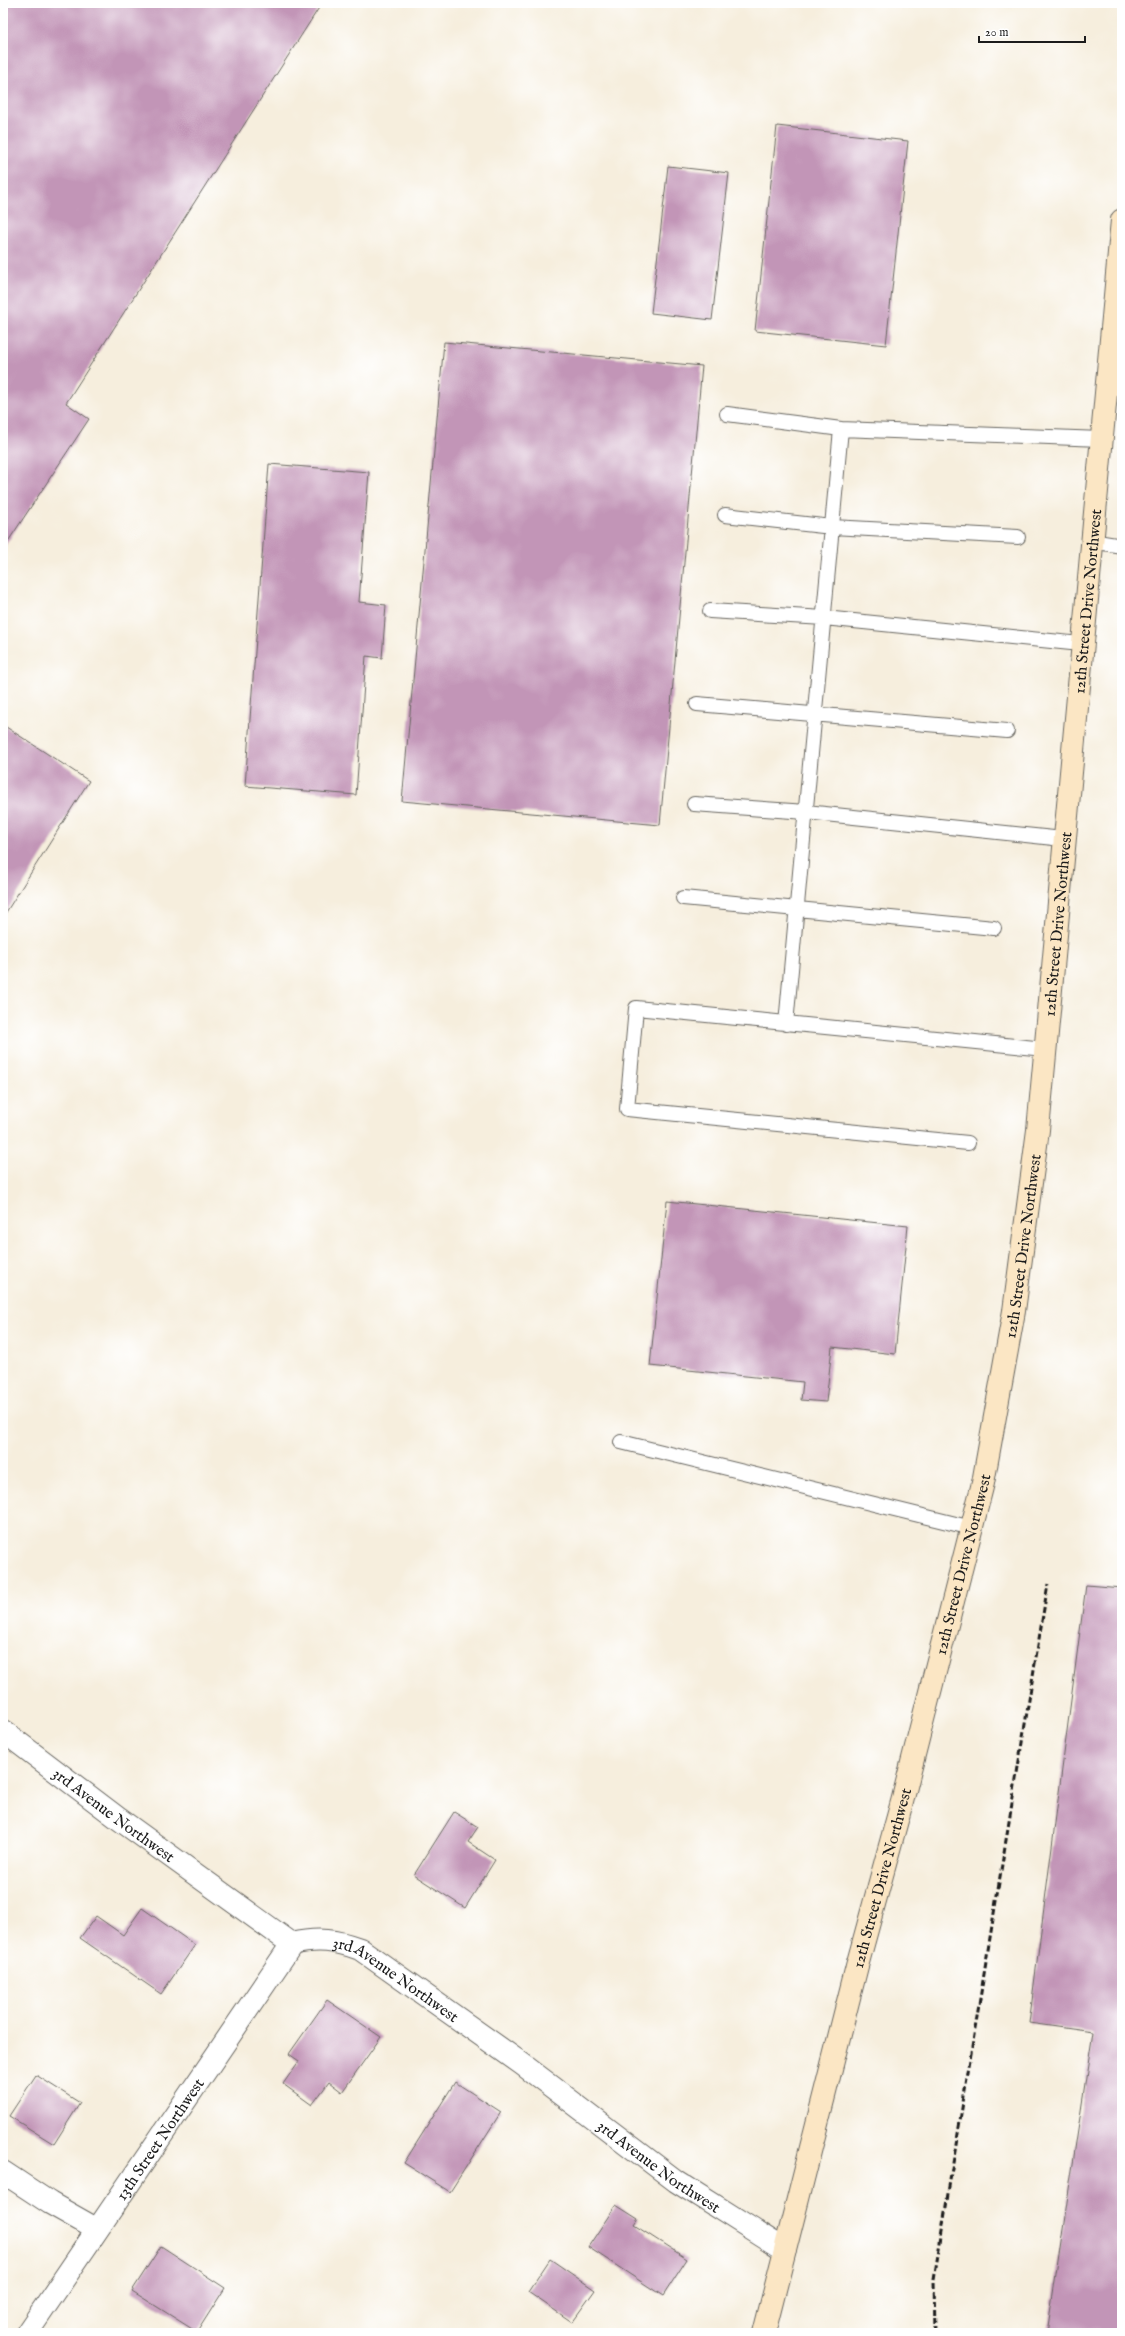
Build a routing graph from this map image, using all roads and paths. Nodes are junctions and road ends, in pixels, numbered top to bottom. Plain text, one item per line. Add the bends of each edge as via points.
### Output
1 (1122, 220) edge
2 (727, 414) dead end
3 (841, 428) junction
4 (1101, 439) junction
5 (725, 515) dead end
6 (832, 527) junction
7 (1018, 537) dead end
8 (1091, 541) junction
9 (1122, 546) edge
10 (710, 611) dead end
11 (824, 618) junction
12 (1081, 644) junction
13 (697, 704) dead end
14 (815, 714) junction
15 (1006, 731) dead end
16 (694, 804) dead end
17 (806, 812) junction
18 (1063, 839) junction
19 (683, 898) dead end
20 (797, 909) junction
21 (994, 928) dead end
22 (786, 1024) junction
23 (1045, 1050) junction
24 (968, 1143) dead end
25 (621, 1442) dead end
26 (972, 1528) junction
27 (3, 1730) edge
28 (292, 1944) junction
29 (3, 2172) edge
30 (96, 2229) junction
31 (785, 2250) junction
32 (27, 2333) edge
33 (764, 2333) edge

1 - 4 street, 12th Street Drive Northwest
2 - 3 lane
3 - 4 lane
3 - 6 lane
4 - 8 street, 12th Street Drive Northwest
5 - 6 lane
6 - 7 lane
6 - 11 lane
8 - 9 lane
8 - 12 street, 12th Street Drive Northwest
10 - 11 lane
11 - 12 lane
11 - 14 lane
12 - 18 street, 12th Street Drive Northwest
13 - 14 lane
14 - 15 lane
14 - 17 lane
16 - 17 lane
17 - 18 lane
17 - 20 lane
18 - 23 street, 12th Street Drive Northwest
19 - 20 lane
20 - 21 lane
20 - 22 lane
22 - 23 lane
22 - 24 lane via 636,1008 627,1109
23 - 26 street, 12th Street Drive Northwest via 1038,1130 1014,1311 983,1483
25 - 26 lane
26 - 31 street, 12th Street Drive Northwest
27 - 28 street, 3rd Avenue Northwest via 119,1819
28 - 30 street, 13th Street Northwest
28 - 31 street, 3rd Avenue Northwest via 327,1940 360,1949 522,2064 676,2181
29 - 30 street
30 - 32 street, 13th Street Northwest
31 - 33 street, 12th Street Drive Northwest

